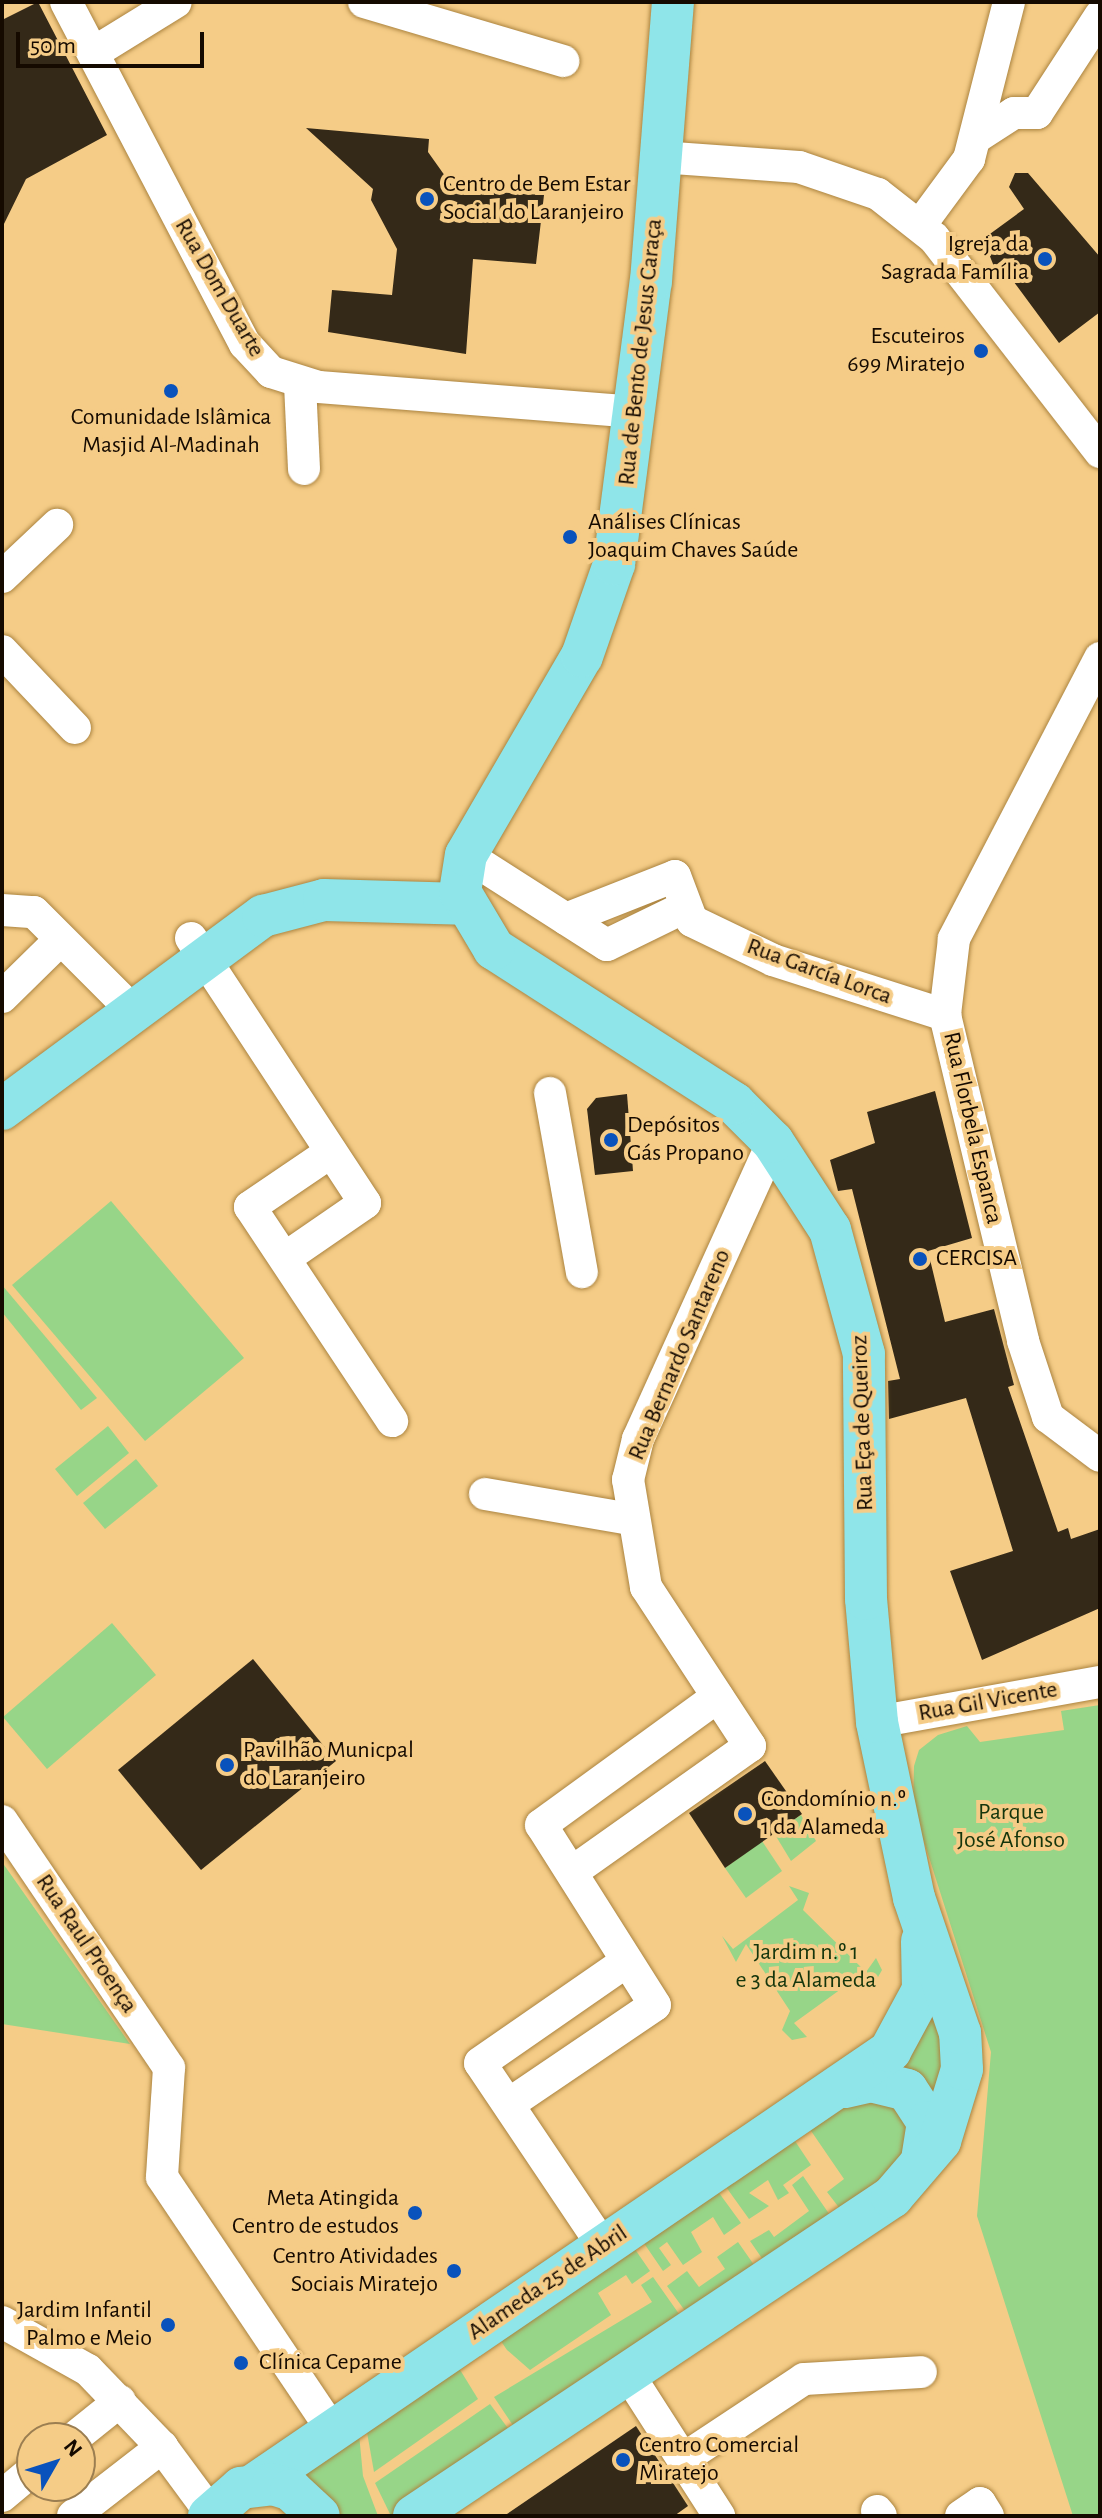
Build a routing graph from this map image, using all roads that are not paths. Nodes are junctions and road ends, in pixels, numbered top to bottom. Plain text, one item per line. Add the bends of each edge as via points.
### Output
1 (66, 2) edge
2 (176, 2) edge
3 (364, 2) edge
4 (673, 2) edge
5 (1009, 2) edge
6 (1100, 16) edge
7 (93, 53) junction
8 (563, 61) dead end
9 (975, 138) junction
10 (660, 157) junction
11 (928, 231) junction
12 (300, 384) junction
13 (636, 412) junction
14 (1100, 452) edge
15 (304, 469) dead end
16 (57, 525) dead end
17 (2, 577) edge
18 (2, 651) edge
19 (1100, 658) edge
20 (75, 728) dead end
21 (463, 880) junction
22 (2, 910) edge
23 (60, 940) junction
24 (197, 947) junction
25 (2, 997) edge
26 (125, 1001) junction
27 (945, 1015) junction
28 (2, 1080) edge
29 (550, 1093) dead end
30 (2, 1109) edge
31 (773, 1142) junction
32 (331, 1152) junction
33 (285, 1258) junction
34 (582, 1272) dead end
35 (392, 1421) dead end
36 (1100, 1456) edge
37 (485, 1494) dead end
38 (629, 1519) junction
39 (1100, 1682) edge
40 (717, 1697) junction
41 (877, 1722) junction
42 (2, 1821) edge
43 (572, 1872) junction
44 (922, 1924) junction
45 (626, 1962) junction
46 (845, 2087) junction
47 (509, 2104) junction
48 (917, 2174) junction
49 (603, 2246) junction
50 (2, 2322) edge
51 (921, 2372) dead end
52 (628, 2374) junction
53 (120, 2401) junction
54 (94, 2422) edge
55 (330, 2427) junction
56 (162, 2447) junction
57 (683, 2459) junction
58 (255, 2484) junction
59 (209, 2514) edge
60 (717, 2515) edge
61 (73, 2516) edge
62 (319, 2516) edge
63 (414, 2516) edge
64 (961, 2516) edge
65 (988, 2516) edge

1 - 7 street, Rua Dom Duarte
2 - 7 street
3 - 8 street
4 - 10 main road, Rua de Bento de Jesus Caraça
5 - 9 street
6 - 9 street via 1037,113 1014,113
7 - 12 street, Rua Dom Duarte via 245,344 271,372
9 - 11 street via 961,175
10 - 11 street via 799,167 878,194
10 - 13 main road, Rua de Bento de Jesus Caraça
11 - 14 street
12 - 13 street, Rua Dom Duarte
12 - 15 street
13 - 21 main road, Rua de Bento de Jesus Caraça via 621,532 596,622
16 - 17 street
18 - 20 street
19 - 27 street, Rua Florbela Espanca via 954,939
21 - 24 main road via 292,883 235,906
21 - 27 street, Rua García Lorca via 566,919 607,945 685,907 692,921 773,960
21 - 31 main road, Rua Eça de Queiroz via 494,949 699,1077
22 - 23 street via 34,912
23 - 25 street
23 - 26 street
24 - 26 main road
24 - 32 street
26 - 28 main road
26 - 30 main road
27 - 36 street, Rua Florbela Espanca via 1023,1341 1048,1417
29 - 34 street
31 - 38 street, Rua Bernardo Santareno via 638,1439
31 - 41 main road, Rua Eça de Queiroz via 830,1230 859,1319 866,1599
32 - 33 street via 365,1203
32 - 33 street via 250,1207
33 - 35 street
37 - 38 street
38 - 40 street, Rua Bernardo Santareno via 646,1587
39 - 41 street, Rua Gil Vicente
40 - 43 street via 541,1825
40 - 43 street, Rua Bernardo Santareno via 750,1746
41 - 44 main road, Rua Eça de Queiroz
42 - 55 street, Rua Raul Proença via 169,2068 162,2177
43 - 45 street
44 - 46 main road, Alameda 25 de Abril via 923,1990 909,2027
44 - 48 main road via 960,2033 962,2069 940,2141
45 - 47 street via 480,2063
45 - 47 street via 655,2005
46 - 48 main road, Alameda 25 de Abril via 891,2084 920,2103 929,2142
46 - 49 main road, Alameda 25 de Abril
47 - 49 street
48 - 52 main road
49 - 55 main road, Alameda 25 de Abril
50 - 53 street via 53,2346
51 - 57 street via 804,2379
52 - 57 street
52 - 63 main road
53 - 54 street
53 - 56 street
55 - 58 main road, Alameda 25 de Abril
56 - 59 street
56 - 61 street
57 - 60 street
58 - 59 main road, Alameda 25 de Abril via 229,2493
58 - 62 main road via 291,2490
64 - 65 street via 980,2503

